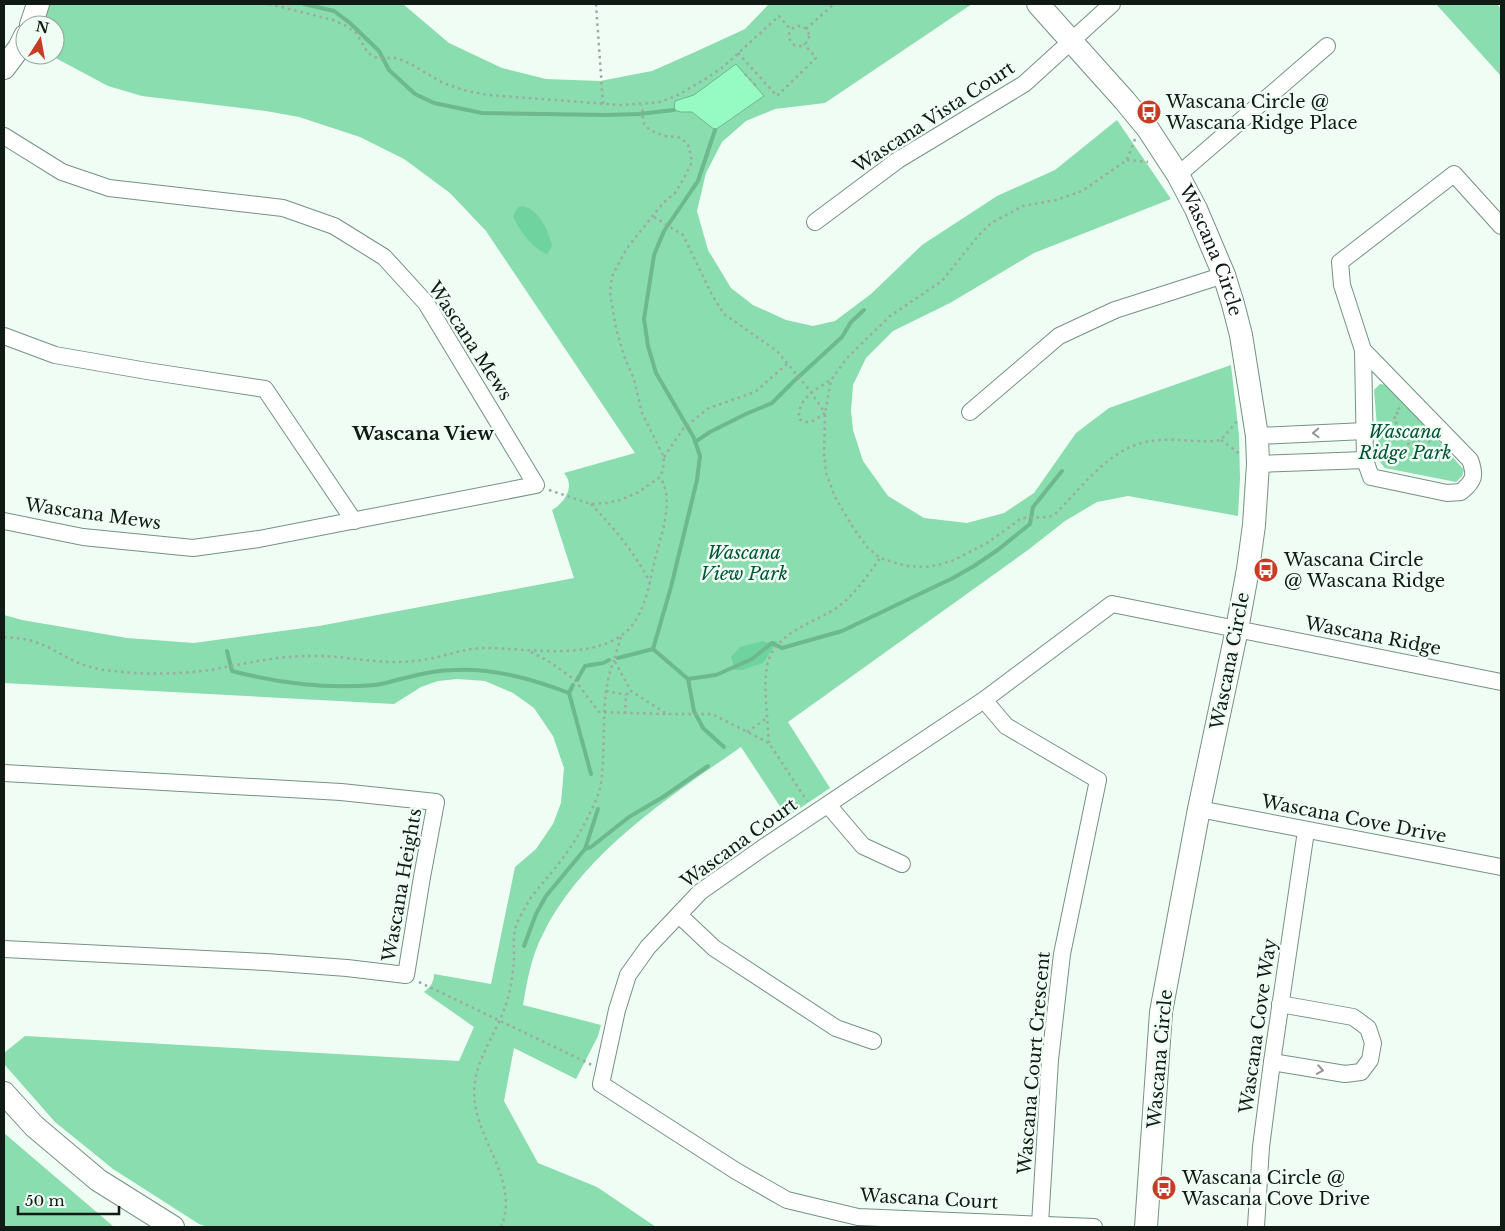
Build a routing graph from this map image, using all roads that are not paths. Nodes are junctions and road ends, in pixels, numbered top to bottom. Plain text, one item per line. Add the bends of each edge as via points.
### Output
1 (1038, 4) edge
2 (1112, 4) edge
3 (1071, 41) junction
4 (1327, 46) dead end
5 (15, 53) edge
6 (4, 68) edge
7 (4, 136) edge
8 (1178, 176) junction
9 (815, 222) dead end
10 (1501, 226) edge
11 (1224, 275) junction
12 (4, 336) edge
13 (1363, 350) junction
14 (970, 412) dead end
15 (1365, 431) junction
16 (1257, 436) junction
17 (1365, 460) junction
18 (1258, 464) junction
19 (4, 521) edge
20 (354, 521) junction
21 (1238, 630) junction
22 (1501, 682) edge
23 (984, 700) junction
24 (4, 773) edge
25 (822, 809) junction
26 (1199, 809) junction
27 (1306, 831) junction
28 (902, 864) dead end
29 (1501, 867) edge
30 (679, 915) junction
31 (4, 949) edge
32 (1280, 1004) junction
33 (873, 1041) dead end
34 (1272, 1062) junction
35 (4, 1093) edge
36 (1040, 1224) junction
37 (173, 1227) edge
38 (1094, 1227) edge
39 (1146, 1227) edge
40 (1256, 1227) edge

1 - 3 street, Wascana Circle
2 - 3 street, Wascana Vista Court
3 - 8 street, Wascana Circle via 1148,129
3 - 9 street, Wascana Vista Court via 1024,84 898,160
4 - 8 street
5 - 6 street
7 - 20 street, Wascana Mews via 62,172 109,188 283,208 334,226 384,257 426,303 536,485
8 - 11 street, Wascana Circle
10 - 13 street via 1454,174 1340,262 1342,286
11 - 14 street via 1115,310 1059,336
11 - 16 street, Wascana Circle via 1241,335
12 - 20 street via 55,355 265,389
13 - 15 street
13 - 17 street via 1470,460 1474,472 1471,484 1461,492 1447,493 1371,477
15 -> 16 street
15 - 17 street
16 - 18 street, Wascana Circle
17 - 18 street
18 - 21 street, Wascana Circle via 1254,525
19 - 20 street, Wascana Mews via 84,537 193,548 259,540
21 - 22 street, Wascana Ridge
21 - 23 street, Wascana Court via 1112,604
21 - 26 street, Wascana Circle
23 - 25 street, Wascana Court
23 - 36 street, Wascana Court Crescent via 1006,726 1098,780 1062,954 1050,1060
24 - 31 street, Wascana Heights via 321,791 436,802 406,975 266,962
25 - 28 street via 863,846
25 - 30 street, Wascana Court via 700,892
26 - 27 street, Wascana Cove Drive
26 - 39 street, Wascana Circle via 1161,1012
27 - 29 street, Wascana Cove Drive
27 - 32 street, Wascana Cove Way
30 - 33 street via 714,948 836,1028
30 - 36 street, Wascana Court via 628,975 601,1084 787,1200 858,1217
32 - 34 street, Wascana Cove Way
34 -> 32 street via 1345,1074 1361,1072 1370,1060 1373,1043 1368,1028 1353,1017
34 - 40 street, Wascana Cove Way via 1261,1147
35 - 37 street via 34,1126 98,1180
36 - 38 street, Wascana Court

